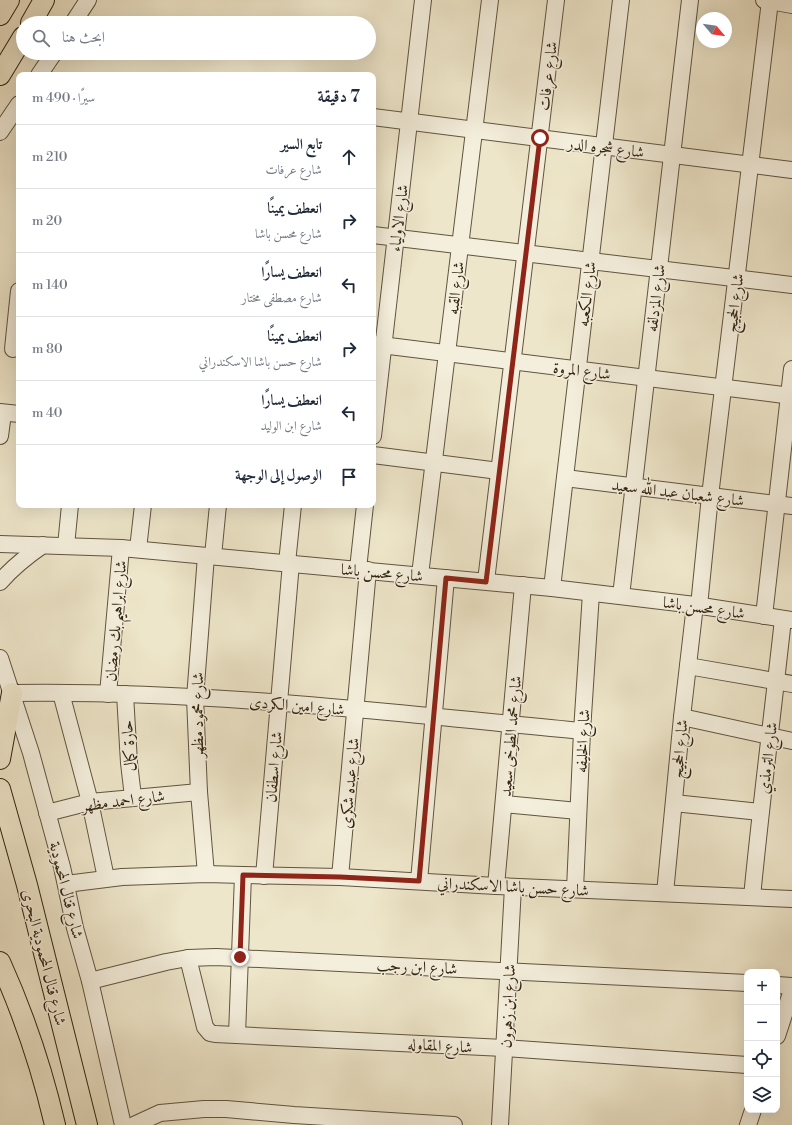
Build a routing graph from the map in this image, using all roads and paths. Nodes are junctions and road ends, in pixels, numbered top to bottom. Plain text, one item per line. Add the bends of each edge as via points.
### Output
1 (9, 0) edge
2 (44, 0) edge
3 (88, 0) edge
4 (423, 0) edge
5 (490, 0) edge
6 (556, 0) edge
7 (621, 0) edge
8 (690, 0) edge
9 (767, 1) edge
10 (790, 3) edge
11 (0, 15) edge
12 (35, 16) edge
13 (78, 16) edge
14 (16, 49) edge
15 (49, 60) edge
16 (41, 72) edge
17 (0, 75) edge
18 (16, 108) edge
19 (376, 118) edge
20 (409, 122) junction
21 (474, 130) junction
22 (0, 132) edge
23 (540, 138) junction
24 (604, 146) junction
25 (672, 155) junction
26 (750, 165) junction
27 (792, 170) edge
28 (376, 235) edge
29 (396, 238) junction
30 (460, 245) junction
31 (526, 253) junction
32 (590, 261) junction
33 (659, 269) junction
34 (737, 279) junction
35 (792, 285) edge
36 (16, 313) edge
37 (378, 345) edge
38 (11, 349) edge
39 (446, 353) junction
40 (513, 361) junction
41 (578, 369) junction
42 (792, 369) edge
43 (646, 378) junction
44 (376, 381) edge
45 (724, 387) junction
46 (790, 395) edge
47 (2, 413) edge
48 (16, 414) edge
49 (0, 436) edge
50 (376, 455) edge
51 (433, 463) junction
52 (499, 471) junction
53 (565, 478) junction
54 (634, 486) junction
55 (710, 496) junction
56 (784, 505) edge
57 (70, 508) edge
58 (143, 508) edge
59 (218, 508) edge
60 (293, 508) edge
61 (365, 508) edge
62 (0, 544) edge
63 (43, 544) junction
64 (66, 546) junction
65 (121, 548) junction
66 (138, 549) junction
67 (210, 556) junction
68 (289, 563) junction
69 (363, 570) junction
70 (420, 575) junction
71 (446, 578) junction
72 (0, 582) edge
73 (486, 582) junction
74 (523, 585) junction
75 (552, 588) junction
76 (591, 593) junction
77 (621, 596) junction
78 (697, 605) junction
79 (764, 616) junction
80 (788, 619) edge
81 (0, 658) edge
82 (688, 666) junction
83 (784, 683) edge
84 (61, 692) junction
85 (12, 693) junction
86 (108, 694) junction
87 (125, 694) junction
88 (195, 698) junction
89 (278, 703) junction
90 (356, 710) junction
91 (434, 717) junction
92 (682, 717) junction
93 (511, 724) junction
94 (582, 731) junction
95 (771, 736) junction
96 (792, 741) edge
97 (0, 760) edge
98 (0, 789) edge
99 (199, 792) junction
100 (133, 797) junction
101 (90, 802) junction
102 (674, 803) junction
103 (504, 804) junction
104 (578, 812) junction
105 (760, 812) junction
106 (47, 813) junction
107 (0, 835) edge
108 (206, 874) junction
109 (243, 875) junction
110 (264, 876) junction
111 (340, 877) junction
112 (106, 878) junction
113 (419, 881) junction
114 (66, 884) junction
115 (27, 885) junction
116 (496, 886) junction
117 (513, 887) junction
118 (575, 890) junction
119 (665, 893) junction
120 (752, 897) junction
121 (792, 899) edge
122 (240, 957) junction
123 (188, 958) junction
124 (0, 962) edge
125 (508, 971) junction
126 (90, 981) junction
127 (744, 983) edge
128 (780, 985) edge
129 (792, 986) edge
130 (792, 990) edge
131 (237, 1035) junction
132 (782, 1036) edge
133 (504, 1048) junction
134 (744, 1065) edge
135 (752, 1113) edge
136 (55, 1125) edge
137 (87, 1125) edge
138 (123, 1125) edge
139 (134, 1125) edge
140 (454, 1125) edge
141 (500, 1125) edge
142 (748, 1125) edge

1 - 11 main road
2 - 12 main road
3 - 13 street
4 - 20 street, شارع الاولياء
5 - 21 street, شارع القبه
6 - 23 street, شارع عرفات
7 - 24 street, شارع الكعبه
8 - 25 street, شارع المزدلفه
9 - 10 street
9 - 26 street, شارع الحجيج
14 - 17 main road
15 - 16 street
18 - 22 street
19 - 20 street, شارع شجره الدر
20 - 21 street, شارع شجره الدر
20 - 29 street, شارع الاولياء
21 - 23 street, شارع شجره الدر
21 - 30 street, شارع القبه
23 - 24 street, شارع شجره الدر
23 - 31 street, شارع عرفات
24 - 25 street, شارع شجره الدر
24 - 32 street, شارع الكعبه
25 - 26 street, شارع شجره الدر
25 - 33 street, شارع المزدلفه
26 - 27 street, شارع شجره الدر
26 - 34 street, شارع الحجيج
28 - 29 street
29 - 30 street
29 - 37 street, شارع الاولياء
30 - 31 street
30 - 39 street, شارع القبه
31 - 32 street
31 - 40 street, شارع عرفات
32 - 33 street
32 - 41 street, شارع الكعبه
33 - 34 street
33 - 43 street, شارع المزدلفه
34 - 35 street
34 - 45 street, شارع الحجيج
36 - 38 street
37 - 39 street, شارع المروة
37 - 44 street, شارع الاولياء
39 - 40 street, شارع المروة
39 - 51 street, شارع القبه
40 - 41 street, شارع المروة
40 - 52 street, شارع عرفات
41 - 43 street, شارع المروة
41 - 53 street, شارع الكعبه
42 - 46 street
43 - 45 street, شارع المروة
43 - 54 street, شارع المزدلفه
45 - 46 street, شارع المروة
45 - 55 street, شارع الحجيج
46 - 56 street
47 - 48 street
47 - 49 street
50 - 51 street
51 - 52 street
51 - 70 street, شارع القبه
52 - 73 street, شارع عرفات
53 - 54 street, شارع شعبان عبد الله سعيد
53 - 75 street, شارع الكعبه
54 - 55 street, شارع شعبان عبد الله سعيد
54 - 77 street, شارع المزدلفه
55 - 56 street, شارع شعبان عبد الله سعيد
55 - 78 street, شارع الحجيج
56 - 79 street
57 - 64 street
58 - 66 street
59 - 67 street, شارع محمود مظهر
60 - 68 street, شارع اسطفان
61 - 69 street
62 - 63 street, شارع محسن باشا
63 - 64 street, شارع محسن باشا
63 - 72 street via 24,558
64 - 65 street, شارع محسن باشا
65 - 66 street, شارع محسن باشا
65 - 86 street, شارع ابراهيم بك رمضان
66 - 67 street, شارع محسن باشا
67 - 68 street, شارع محسن باشا
67 - 88 street, شارع محمود مظهر
68 - 69 street, شارع محسن باشا
68 - 89 street, شارع اسطفان
69 - 70 street, شارع محسن باشا
69 - 90 street, شارع عبده شكرى
70 - 71 street, شارع محسن باشا
71 - 73 street, شارع محسن باشا
71 - 91 street
73 - 74 street, شارع محسن باشا
74 - 75 street, شارع محسن باشا
74 - 93 street, شارع محمد الطوخى سعيد
75 - 76 street, شارع محسن باشا
76 - 77 street, شارع محسن باشا
76 - 94 street, شارع الخليفه
77 - 78 street, شارع محسن باشا
78 - 79 street, شارع محسن باشا
78 - 82 street, شارع الحجيج
79 - 80 street, شارع محسن باشا
80 - 83 street, شارع الترمذي
81 - 85 street, شارع قنال المحمودية
82 - 83 street
82 - 92 street, شارع الحجيج
83 - 95 street, شارع الترمذي
84 - 85 street, شارع امين الكردى
84 - 86 street, شارع امين الكردى
84 - 101 street
85 - 97 main road
85 - 106 street, شارع قنال المحمودية
86 - 87 street, شارع امين الكردى
87 - 88 street, شارع امين الكردى
87 - 100 street, حارة كمال
88 - 89 street, شارع امين الكردى
88 - 99 street, شارع محمود مظهر
89 - 90 street, شارع امين الكردى
89 - 110 street, شارع اسطفان
90 - 91 street, شارع امين الكردى
90 - 111 street, شارع عبده شكرى
91 - 93 street, شارع امين الكردى
91 - 113 street
92 - 95 street
92 - 102 street, شارع الحجيج
93 - 94 street, شارع امين الكردى
93 - 103 street, شارع محمد الطوخى سعيد
94 - 104 street, شارع الخليفه
95 - 96 street
95 - 105 street, شارع الترمذي
98 - 115 main road, شارع قنال المحمودية البحرى
99 - 100 street, شارع احمد مظهر
99 - 108 street, شارع محمود مظهر
100 - 101 street, شارع احمد مظهر
101 - 106 street, شارع احمد مظهر
101 - 112 street
102 - 105 street
102 - 119 street, شارع الحجيج
103 - 104 street
103 - 116 street, شارع محمد الطوخى سعيد
104 - 118 street, شارع الخليفه
105 - 120 street, شارع الترمذي
106 - 114 street, شارع قنال المحمودية
107 - 115 main road
108 - 109 street, شارع حسن باشا الاسكندراني
108 - 112 street, شارع حسن باشا الاسكندراني
109 - 110 street, شارع حسن باشا الاسكندراني
109 - 122 street
110 - 111 street, شارع حسن باشا الاسكندراني
111 - 113 street, شارع حسن باشا الاسكندراني
112 - 114 street, شارع حسن باشا الاسكندراني
113 - 116 street, شارع حسن باشا الاسكندراني
114 - 126 street, شارع قنال المحمودية
115 - 137 main road, شارع قنال المحمودية البحرى
116 - 117 street, شارع حسن باشا الاسكندراني
117 - 118 street, شارع حسن باشا الاسكندراني
117 - 125 street, شارع ابن زهرون
118 - 119 street, شارع حسن باشا الاسكندراني
119 - 120 street, شارع حسن باشا الاسكندراني
120 - 121 street, شارع حسن باشا الاسكندراني
122 - 123 street, شارع ابن رجب
122 - 125 street, شارع ابن رجب
122 - 131 street
123 - 126 street, شارع ابن رجب
123 - 131 street, شارع المقاوله via 207,1030 215,1034
124 - 136 main road via 27,1027
125 - 127 street, شارع ابن رجب
125 - 133 street, شارع ابن زهرون
126 - 138 street, شارع قنال المحمودية
128 - 129 street
130 - 132 street
131 - 133 street, شارع المقاوله
133 - 134 street, شارع المقاوله
133 - 141 street, شارع ابن زهرون
135 - 142 street
139 - 140 street via 160,1114 226,1109

